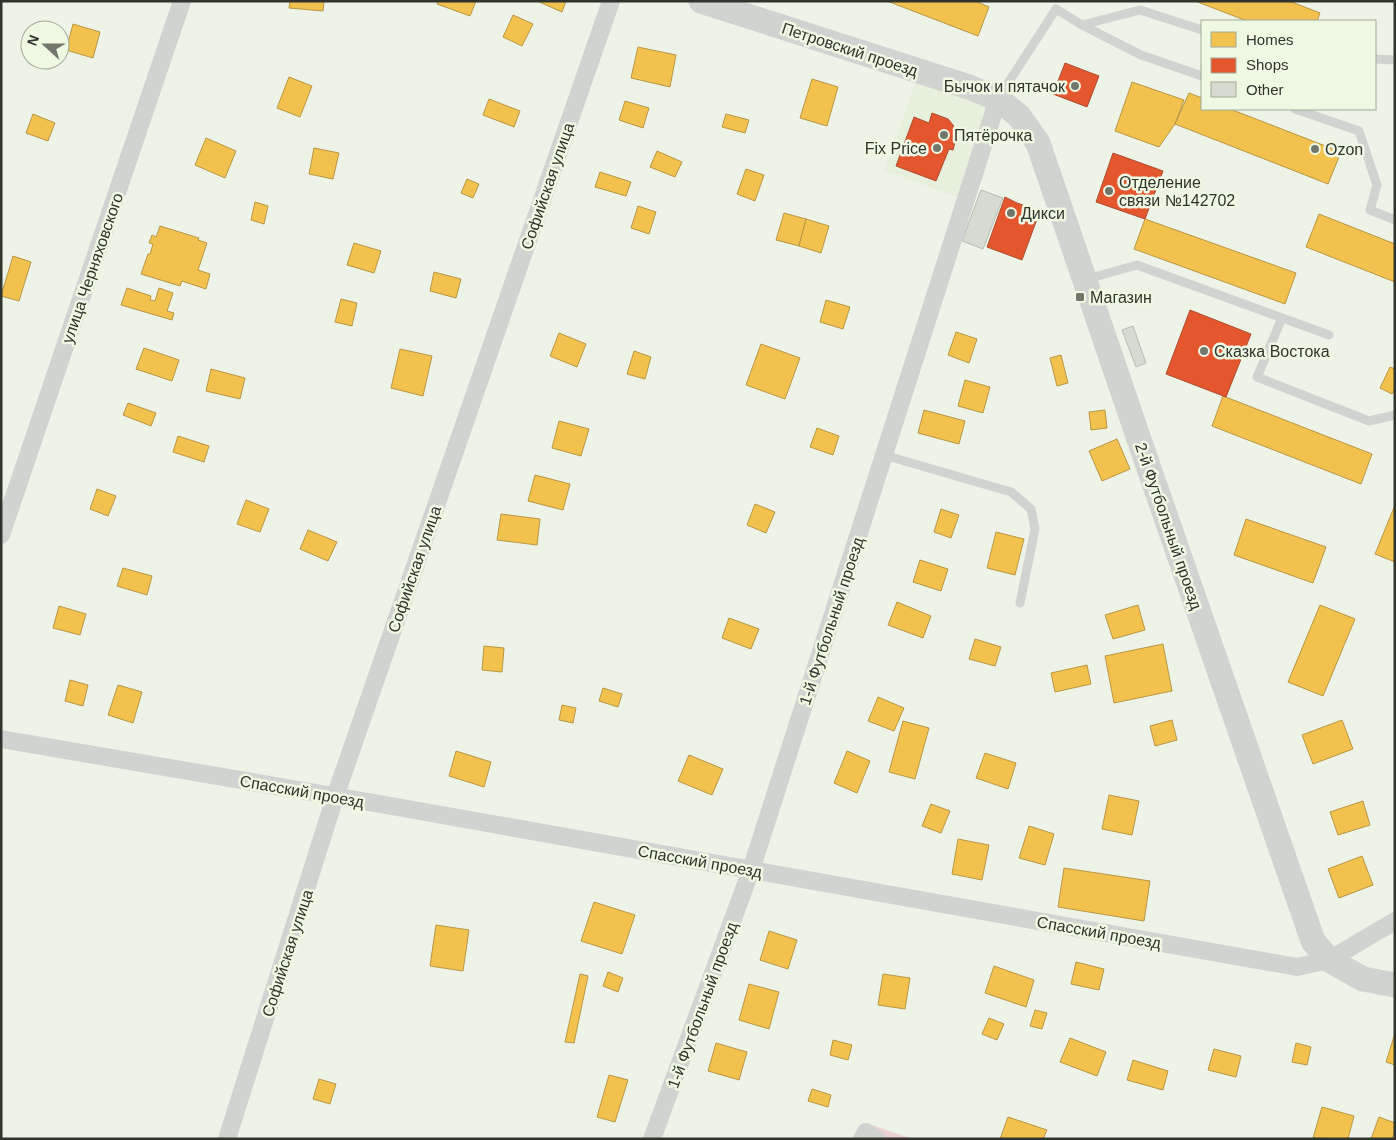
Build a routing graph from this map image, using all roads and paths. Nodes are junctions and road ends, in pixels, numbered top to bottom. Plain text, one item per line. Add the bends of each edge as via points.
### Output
1 (182, 1) edge
2 (610, 1) edge
3 (701, 1) edge
4 (1056, 5) edge
5 (1082, 24) junction
6 (1201, 30) edge
7 (1376, 60) edge
8 (1395, 60) edge
9 (1201, 76) edge
10 (998, 99) junction
11 (1298, 110) edge
12 (1395, 220) edge
13 (1084, 280) junction
14 (1282, 318) junction
15 (1329, 335) dead end
16 (1395, 415) edge
17 (884, 455) junction
18 (1, 535) edge
19 (1020, 603) dead end
20 (1, 739) edge
21 (336, 797) junction
22 (751, 870) junction
23 (1395, 921) edge
24 (1329, 960) junction
25 (1395, 985) edge
26 (227, 1139) edge
27 (652, 1139) edge
28 (862, 1139) edge
29 (877, 1139) edge

1 - 18 street, улица Черняховского
2 - 21 street, Софийская улица
3 - 10 street, Петровский проезд
4 - 5 lane
4 - 10 lane
5 - 6 lane via 1140,10
5 - 9 lane via 1141,55
7 - 8 lane
10 - 13 street, 2-й Футбольный проезд via 1020,116 1038,143
10 - 17 street, 1-й Футбольный проезд
11 - 12 lane via 1360,131 1377,185 1370,210
13 - 14 lane via 1137,265
13 - 24 street, 2-й Футбольный проезд via 1313,941
14 - 15 lane
14 - 16 lane via 1257,377 1370,421
17 - 19 lane via 1011,492 1031,509 1035,528
17 - 22 street, 1-й Футбольный проезд
20 - 21 street, Спасский проезд
21 - 22 street, Спасский проезд
21 - 26 street, Софийская улица
22 - 24 street, Спасский проезд via 1297,967
22 - 27 street, 1-й Футбольный проезд
23 - 24 street, Спасский проезд
24 - 25 street via 1363,979
28 - 29 street via 866,1132

